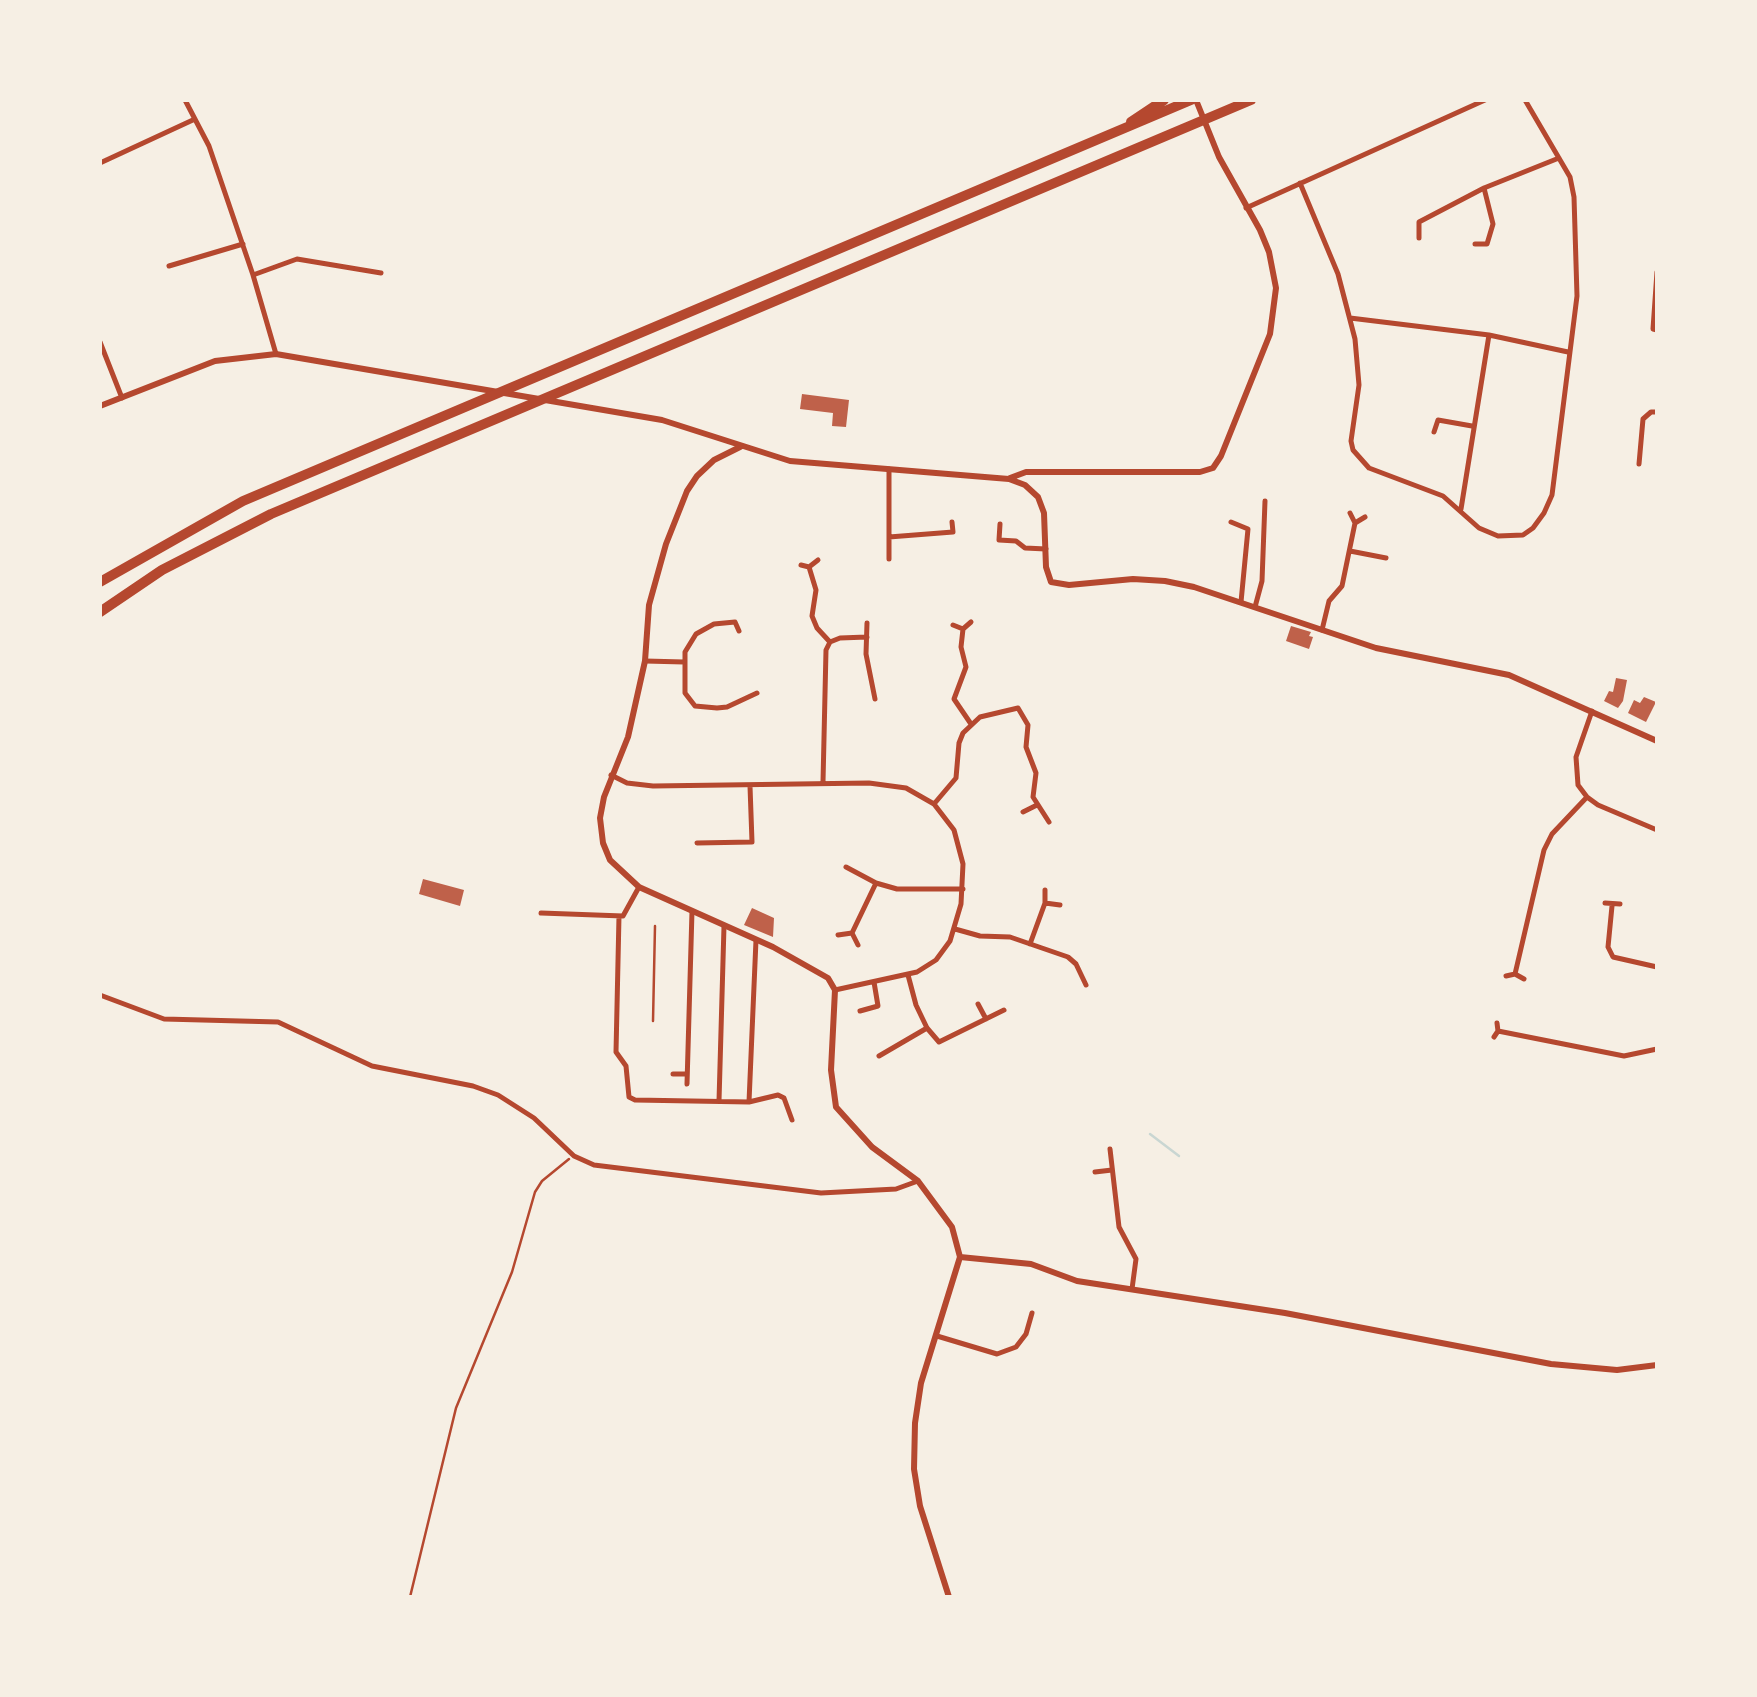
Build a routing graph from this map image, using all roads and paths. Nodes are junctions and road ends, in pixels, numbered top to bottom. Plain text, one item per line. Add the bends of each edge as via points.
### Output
1 (184, 100) edge
2 (1164, 100) edge
3 (1194, 100) edge
4 (1486, 100) edge
5 (1525, 100) edge
6 (1248, 101) edge
7 (1150, 113) junction
8 (195, 119) junction
9 (1559, 158) junction
10 (100, 162) edge
11 (1300, 184) junction
12 (1484, 188) junction
13 (1246, 208) junction
14 (1419, 238) dead end
15 (243, 244) junction
16 (1475, 244) dead end
17 (169, 266) dead end
18 (1657, 272) edge
19 (381, 273) dead end
20 (253, 275) junction
21 (1350, 318) junction
22 (1657, 330) edge
23 (1489, 335) junction
24 (100, 342) edge
25 (1568, 352) junction
26 (276, 354) junction
27 (122, 398) junction
28 (100, 406) edge
29 (1657, 412) edge
30 (1472, 426) junction
31 (1434, 432) dead end
32 (742, 446) junction
33 (1639, 464) dead end
34 (889, 469) junction
35 (1009, 479) junction
36 (1265, 501) dead end
37 (1461, 508) junction
38 (1350, 512) dead end
39 (1365, 518) dead end
40 (952, 522) dead end
41 (1231, 522) dead end
42 (1356, 523) junction
43 (1000, 524) dead end
44 (889, 536) junction
45 (999, 540) junction
46 (991, 548) dead end
47 (1046, 549) junction
48 (1350, 551) junction
49 (1375, 557) junction
50 (1386, 558) dead end
51 (889, 559) dead end
52 (818, 560) dead end
53 (801, 565) dead end
54 (1373, 566) dead end
55 (810, 567) junction
56 (100, 582) edge
57 (1241, 602) junction
58 (1254, 606) junction
59 (100, 612) edge
60 (971, 622) dead end
61 (867, 623) dead end
62 (953, 625) dead end
63 (963, 630) junction
64 (1322, 630) junction
65 (740, 632) dead end
66 (867, 637) junction
67 (830, 642) junction
68 (645, 661) junction
69 (684, 662) junction
70 (757, 692) dead end
71 (875, 699) dead end
72 (741, 700) junction
73 (746, 710) dead end
74 (1592, 711) junction
75 (971, 724) junction
76 (1657, 741) edge
77 (611, 775) junction
78 (822, 782) junction
79 (750, 786) junction
80 (1587, 798) junction
81 (934, 804) junction
82 (1037, 805) junction
83 (1024, 812) dead end
84 (1049, 822) dead end
85 (1657, 830) edge
86 (697, 843) dead end
87 (846, 867) dead end
88 (876, 884) junction
89 (639, 887) junction
90 (962, 890) junction
91 (1045, 890) dead end
92 (1045, 903) junction
93 (1612, 904) dead end
94 (1060, 906) dead end
95 (692, 911) junction
96 (540, 913) dead end
97 (619, 916) junction
98 (655, 926) dead end
99 (724, 926) junction
100 (955, 928) junction
101 (852, 933) junction
102 (838, 935) dead end
103 (756, 940) junction
104 (1030, 944) junction
105 (858, 946) dead end
106 (1086, 964) dead end
107 (1657, 967) edge
108 (1078, 968) junction
109 (908, 974) junction
110 (1515, 974) junction
111 (1506, 976) dead end
112 (1524, 979) dead end
113 (874, 982) junction
114 (1086, 985) dead end
115 (835, 990) junction
116 (100, 995) edge
117 (978, 1004) dead end
118 (1004, 1010) dead end
119 (860, 1011) dead end
120 (986, 1018) junction
121 (653, 1021) dead end
122 (927, 1028) junction
123 (1497, 1030) dead end
124 (885, 1041) dead end
125 (1657, 1048) edge
126 (890, 1050) junction
127 (879, 1056) dead end
128 (672, 1074) dead end
129 (687, 1074) junction
130 (687, 1084) dead end
131 (720, 1102) junction
132 (749, 1102) junction
133 (792, 1120) dead end
134 (1110, 1148) dead end
135 (574, 1156) junction
136 (1112, 1170) junction
137 (1095, 1172) dead end
138 (918, 1181) junction
139 (960, 1257) junction
140 (1132, 1290) junction
141 (1032, 1312) dead end
142 (934, 1335) junction
143 (1657, 1365) edge
144 (410, 1597) edge
145 (949, 1597) edge

1 - 8 street
2 - 7 highway
3 - 7 highway
3 - 13 street
4 - 11 street
5 - 9 street
6 - 59 highway via 271,514 162,570
7 - 56 highway via 243,501
8 - 10 street
8 - 15 street
9 - 12 street
9 - 25 street via 1574,198 1577,296
11 - 13 street
11 - 21 street
12 - 14 street via 1419,222
12 - 16 street via 1493,224 1487,244
13 - 35 street via 1274,271 1274,317 1213,468 1026,472
15 - 17 street
15 - 20 street
18 - 22 street
19 - 20 street via 298,259
20 - 26 street
21 - 23 street
21 - 37 street via 1359,359 1353,450 1369,468
23 - 25 street
23 - 30 street
24 - 27 street
25 - 37 street via 1552,494 1544,513 1523,535 1498,536 1479,528
26 - 27 street via 215,362
26 - 32 street via 662,420
27 - 28 street
29 - 33 street via 1643,418
30 - 31 street via 1438,420
30 - 37 street
32 - 34 street via 790,461
32 - 68 street via 714,460 687,492 657,571
34 - 35 street
34 - 44 street
35 - 47 street via 1038,497
36 - 58 street via 1262,581
38 - 42 street
39 - 42 street
40 - 44 street via 953,532
41 - 57 street via 1248,529
42 - 48 street
43 - 45 street
44 - 51 street
45 - 46 street
45 - 47 street
47 - 57 street via 1051,582 1165,580
48 - 49 street
48 - 64 street
49 - 50 street
49 - 54 street
52 - 55 street
53 - 55 street
55 - 67 street via 816,590 812,616
57 - 58 street
58 - 64 street
60 - 63 street
61 - 66 street
62 - 63 street
63 - 75 street via 966,667 954,699
64 - 74 street via 1509,675
65 - 69 street via 735,622 704,628
66 - 67 street
66 - 71 street
67 - 78 street
68 - 69 street
68 - 77 street via 628,736
69 - 72 street via 685,693 695,706 727,707
70 - 72 street
72 - 73 street
74 - 76 street
74 - 80 street via 1576,757 1578,785
75 - 81 street via 959,744 956,778
75 - 82 street via 992,713 1023,712
77 - 79 street via 653,786
77 - 89 street via 600,818 603,843 620,872
78 - 79 street
78 - 81 street via 906,788
79 - 86 street via 752,842
80 - 85 street
80 - 110 street via 1544,850
81 - 90 street via 960,847
82 - 83 street
82 - 84 street
87 - 88 street
88 - 90 street
88 - 101 street
89 - 95 street
89 - 97 street
90 - 100 street
91 - 92 street
92 - 94 street
92 - 104 street
93 - 107 street via 1613,958
95 - 99 street
95 - 129 street
96 - 97 street
97 - 131 street via 616,1052 626,1066 629,1097
98 - 121 path
99 - 103 street
99 - 131 street
100 - 104 street
100 - 109 street via 936,960
101 - 102 street
101 - 105 street
103 - 115 street via 828,978
103 - 132 street
104 - 108 street via 1068,957
106 - 108 street
108 - 114 street
109 - 113 street
109 - 122 street
110 - 111 street
110 - 112 street
113 - 115 street
113 - 119 street via 878,1006
115 - 138 street via 830,1070 836,1107 872,1147
116 - 135 street via 164,1018 278,1022 372,1066 473,1086 534,1118
117 - 120 street
118 - 120 street
120 - 122 street via 940,1042
122 - 126 street
123 - 125 street via 1624,1056
124 - 126 street
126 - 127 street
128 - 129 street
129 - 130 street
131 - 132 street
132 - 133 street via 778,1095
134 - 136 street
135 - 138 street via 594,1166 821,1193 896,1189
135 - 144 path via 535,1192 512,1272 449,1432
136 - 137 street
136 - 140 street via 1118,1227 1136,1259
138 - 139 street via 952,1227
139 - 140 street via 1030,1264 1077,1282
139 - 142 street
140 - 143 street via 1552,1364 1617,1370
141 - 142 street via 1016,1347 997,1354
142 - 145 street via 915,1423 914,1469

